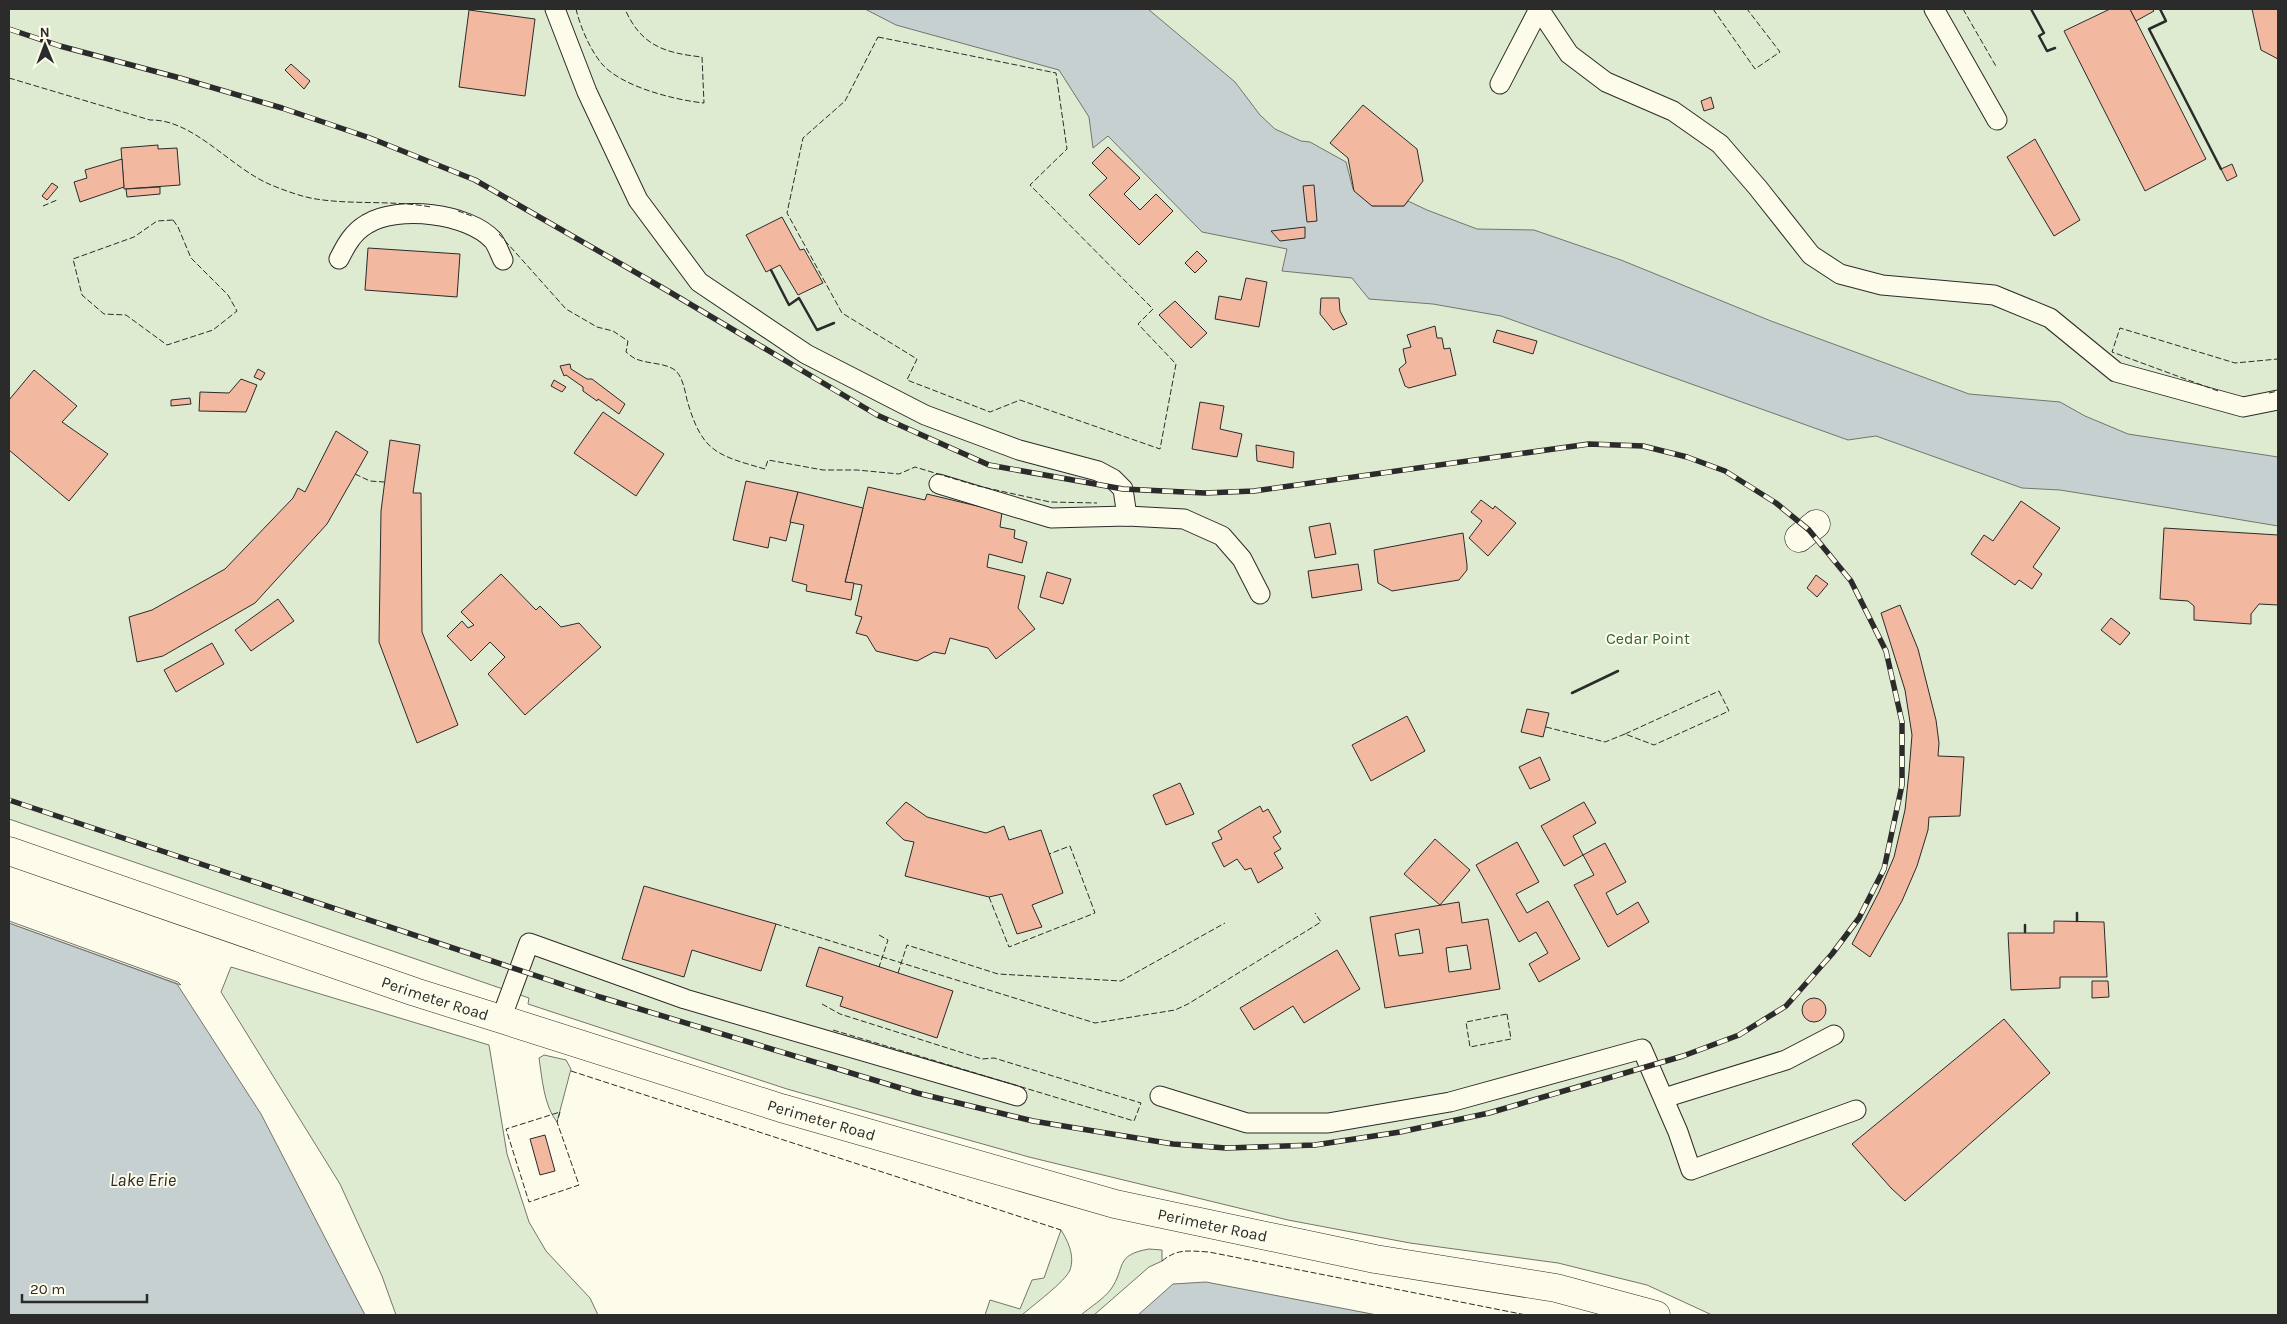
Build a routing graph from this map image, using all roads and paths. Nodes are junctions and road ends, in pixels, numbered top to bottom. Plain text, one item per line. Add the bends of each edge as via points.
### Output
1 (555, 9) edge
2 (1539, 9) edge
3 (1934, 9) edge
4 (1500, 84) dead end
5 (1997, 120) dead end
6 (339, 259) dead end
7 (503, 260) dead end
8 (2278, 400) edge
9 (939, 484) dead end
10 (1127, 516) junction
11 (1260, 594) dead end
12 (9, 850) edge
13 (501, 1019) junction
14 (1834, 1035) dead end
15 (1017, 1096) dead end
16 (1160, 1096) dead end
17 (1664, 1098) junction
18 (1856, 1110) dead end
19 (1656, 1315) edge

1 - 10 lane via 587,92 638,200 699,282 806,354 925,415 1019,450 1098,471 1113,479 1123,489
2 - 4 lane
2 - 8 lane via 1568,54 1606,82 1673,111 1720,144 1811,255 1840,274 1882,285 1994,295 2050,318 2116,372 2243,407
3 - 5 lane
6 - 7 lane via 349,239 366,224 385,215 411,214 450,218 475,226 494,240
9 - 10 lane via 1051,518
10 - 11 lane via 1184,520 1222,536 1242,559
12 - 13 street, Perimeter Road
13 - 15 lane via 529,942 685,999
13 - 19 street, Perimeter Road via 781,1108 1115,1204 1375,1259 1556,1288
14 - 17 lane via 1786,1060
16 - 17 lane via 1247,1123 1328,1123 1450,1102 1642,1048
17 - 18 lane via 1691,1170

